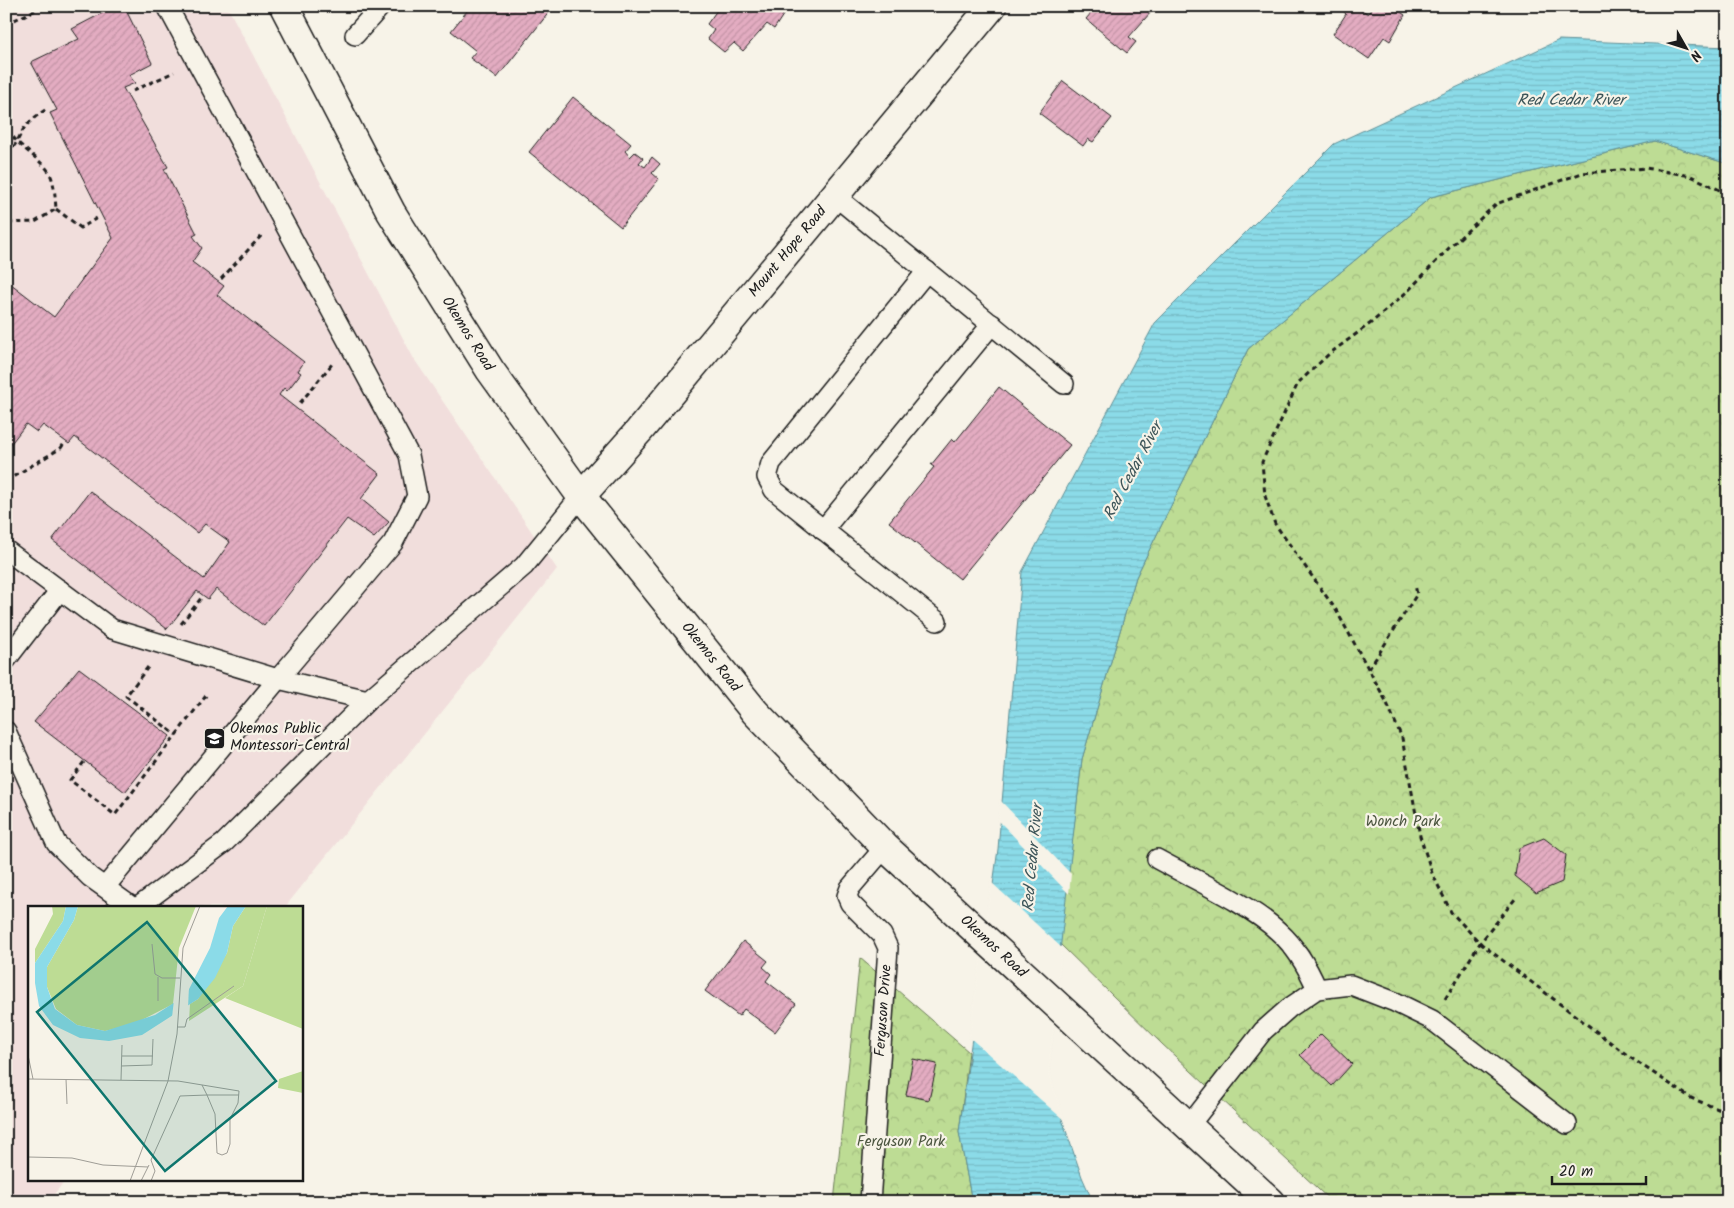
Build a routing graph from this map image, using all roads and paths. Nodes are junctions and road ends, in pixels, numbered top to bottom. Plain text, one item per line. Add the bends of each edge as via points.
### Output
1 (44, 6) edge
2 (167, 6) edge
3 (284, 6) edge
4 (382, 6) edge
5 (992, 6) edge
6 (6, 24) edge
7 (355, 35) dead end
8 (174, 71) dead end
9 (133, 91) dead end
10 (48, 108) dead end
11 (6, 132) edge
12 (18, 144) junction
13 (6, 153) edge
14 (1728, 194) edge
15 (835, 196) junction
16 (56, 209) junction
17 (97, 218) dead end
18 (6, 223) edge
19 (264, 233) dead end
20 (926, 271) junction
21 (221, 279) dead end
22 (992, 324) junction
23 (336, 360) dead end
24 (1064, 384) dead end
25 (300, 403) dead end
26 (65, 442) dead end
27 (6, 481) edge
28 (581, 496) junction
29 (823, 530) junction
30 (6, 550) edge
31 (1415, 585) dead end
32 (60, 590) junction
33 (937, 621) dead end
34 (6, 660) edge
35 (1369, 670) junction
36 (278, 679) junction
37 (208, 693) dead end
38 (368, 700) junction
39 (6, 731) edge
40 (84, 762) dead end
41 (885, 848) junction
42 (1157, 859) dead end
43 (105, 887) junction
44 (1515, 899) dead end
45 (131, 906) edge
46 (139, 906) edge
47 (1480, 944) junction
48 (1317, 989) junction
49 (1432, 1020) junction
50 (1728, 1113) edge
51 (1567, 1124) dead end
52 (1188, 1127) junction
53 (870, 1202) edge
54 (1271, 1202) edge

1 - 6 path
2 - 36 lane via 409,455 417,496 392,543
3 - 28 main road, Okemos Road via 391,212 490,370
4 - 7 lane
5 - 15 main road, Mount Hope Road
8 - 9 path
10 - 12 path via 23,130
11 - 12 path via 10,132
12 - 13 path
12 - 16 path via 47,169 54,188
14 - 35 path via 1690,176 1646,168 1582,173 1496,204 1410,290 1329,354 1298,383 1262,462 1265,496 1274,524 1336,610
15 - 20 lane
15 - 28 main road, Mount Hope Road
16 - 17 path via 81,228
16 - 18 path via 35,222
19 - 21 path
20 - 22 lane
20 - 29 lane via 768,470 769,484 774,490
22 - 24 lane
22 - 29 lane
23 - 25 path
26 - 27 path
28 - 38 lane via 524,566
28 - 41 main road, Okemos Road via 755,712
29 - 33 lane
30 - 32 lane
31 - 35 path via 1417,594
32 - 34 lane
32 - 36 lane via 112,629
35 - 47 path via 1402,738 1420,836 1432,873 1451,912
36 - 38 lane
36 - 43 lane
37 - 40 path via 115,815 70,780
38 - 46 lane via 224,842
39 - 43 lane via 56,843 90,877
41 - 52 main road, Okemos Road
41 - 53 lane, Ferguson Drive via 850,888 847,896 882,935 888,948
42 - 48 lane via 1250,910 1272,926 1295,949
43 - 45 lane
44 - 47 path
47 - 49 path
47 - 50 path via 1631,1058 1691,1098
48 - 49 lane via 1351,985
48 - 52 lane via 1263,1031
49 - 51 lane
52 - 54 main road, Okemos Road

